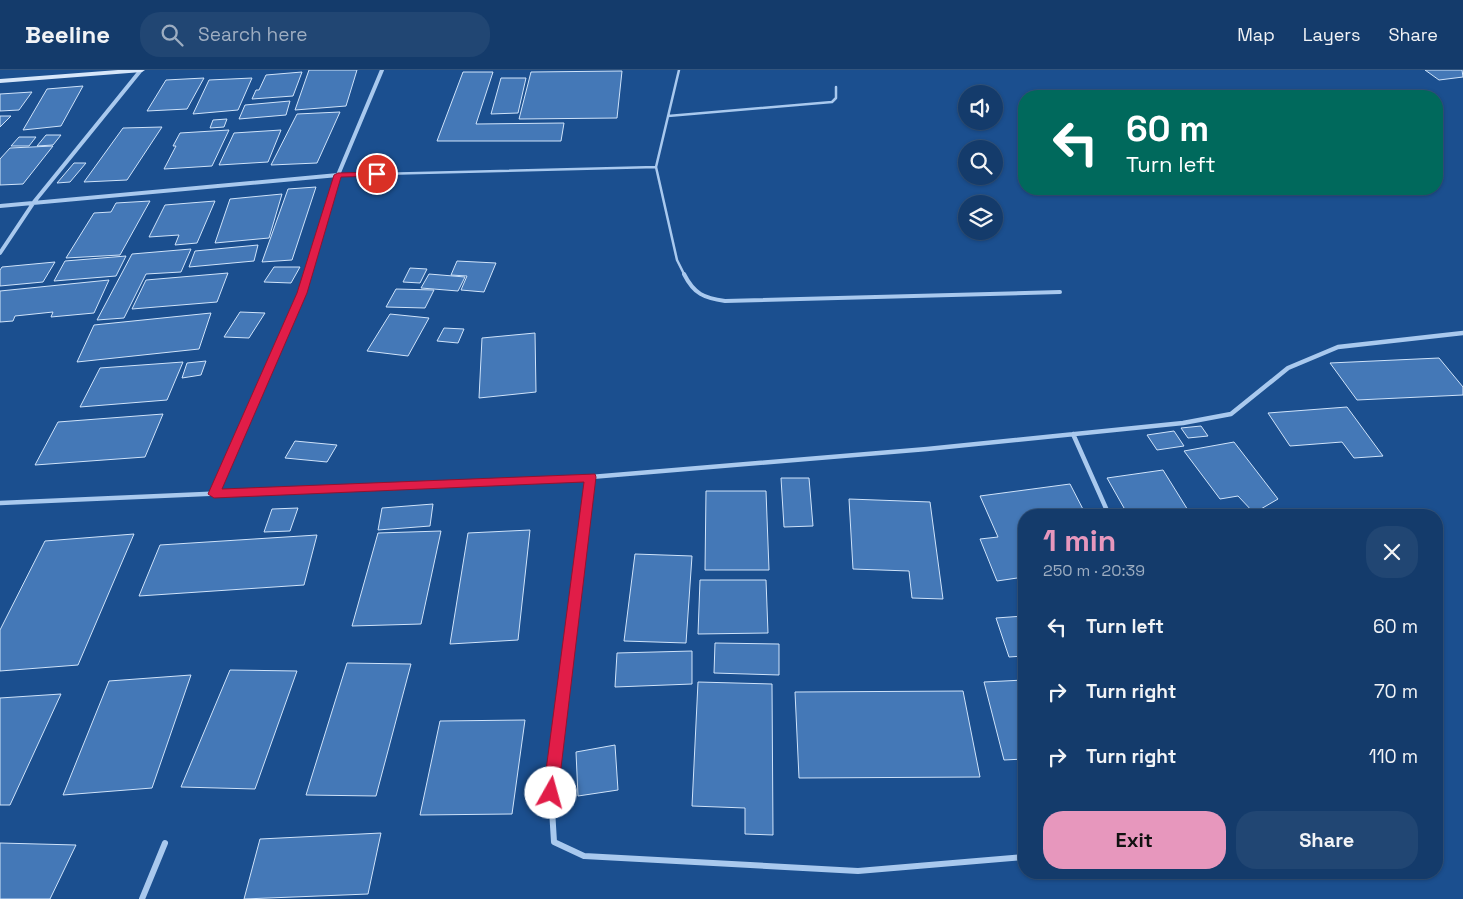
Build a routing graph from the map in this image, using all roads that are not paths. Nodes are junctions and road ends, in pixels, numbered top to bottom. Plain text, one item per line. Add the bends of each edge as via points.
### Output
1 (142, 70) edge
2 (382, 70) edge
3 (679, 70) edge
4 (0, 81) edge
5 (836, 87) dead end
6 (668, 116) junction
7 (656, 167) junction
8 (338, 175) junction
9 (34, 202) junction
10 (0, 206) edge
11 (0, 253) edge
12 (1060, 292) dead end
13 (1463, 333) edge
14 (1073, 434) junction
15 (591, 477) junction
16 (214, 494) junction
17 (0, 503) edge
18 (1106, 509) edge
19 (166, 842) dead end
20 (1018, 858) edge
21 (142, 899) edge

1 - 4 main road
1 - 9 street
2 - 8 street
3 - 6 lane
5 - 6 lane via 836,98 832,102
6 - 7 lane
7 - 8 lane
7 - 12 lane via 677,260 693,289 710,299
8 - 9 street
8 - 16 street via 302,293
9 - 10 street
9 - 11 street
13 - 14 street via 1338,347 1288,368 1231,414 1183,423
14 - 15 street
14 - 18 street
15 - 16 street
15 - 20 street via 551,793 554,842 584,856 858,871
16 - 17 street
19 - 21 street

